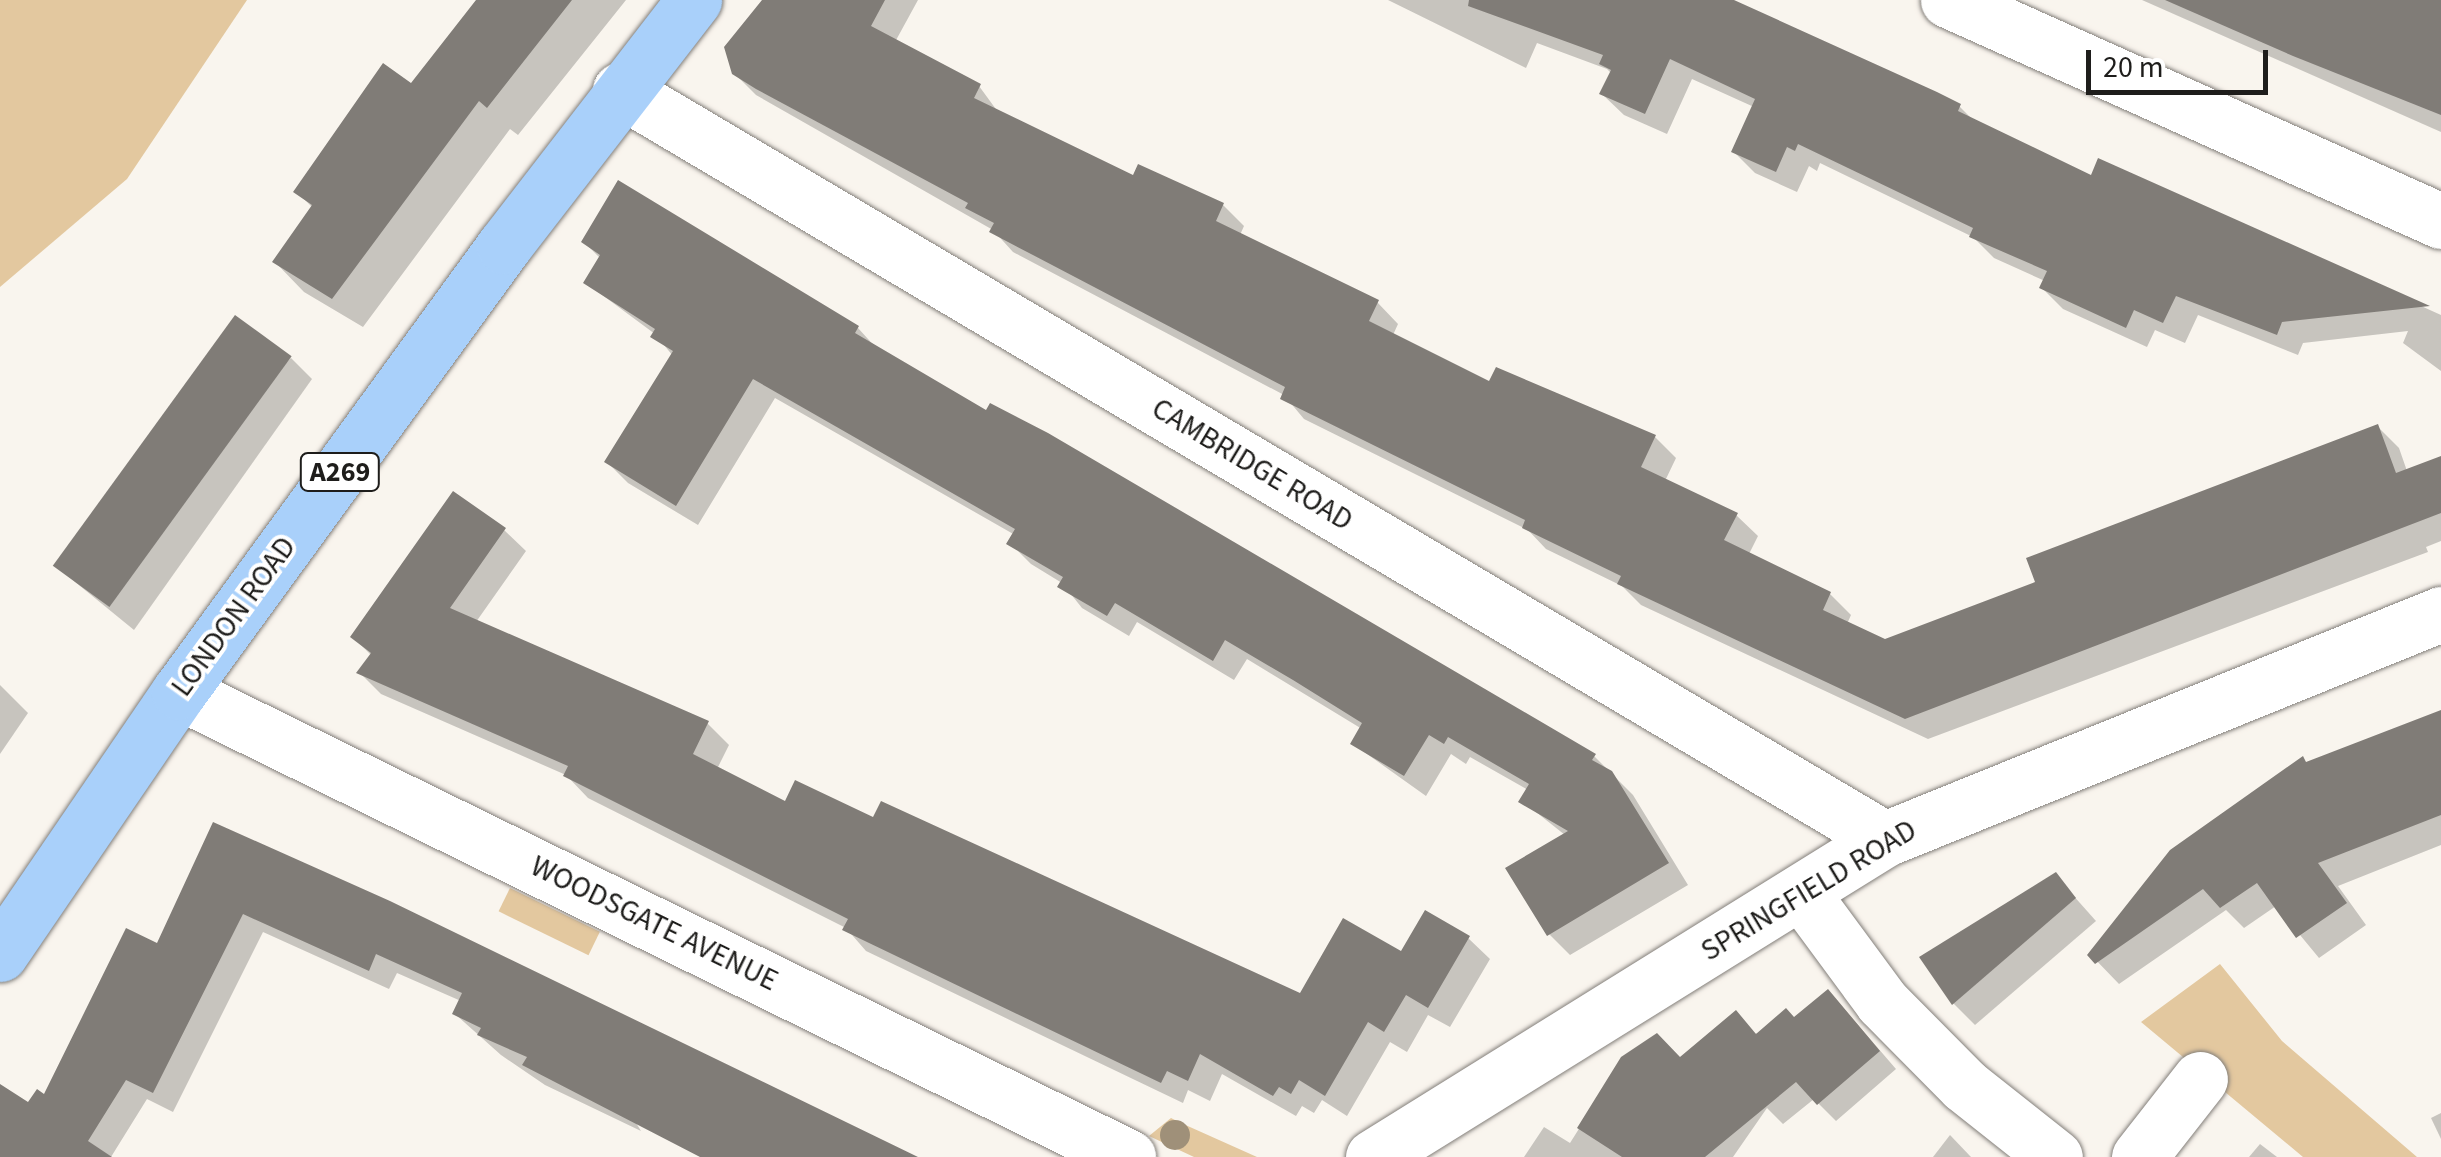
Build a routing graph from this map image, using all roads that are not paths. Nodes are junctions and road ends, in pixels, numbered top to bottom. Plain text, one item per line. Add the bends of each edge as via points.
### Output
1 (694, 0) edge
2 (1948, 0) edge
3 (620, 90) junction
4 (2441, 221) edge
5 (2441, 614) edge
6 (180, 692) junction
7 (1885, 839) junction
8 (1802, 892) junction
9 (0, 954) edge
10 (2200, 1079) dead end
11 (1128, 1157) edge
12 (1373, 1157) edge
13 (2055, 1157) edge
14 (2139, 1157) edge

1 - 3 main road, LONDON ROAD / A269
2 - 4 street
3 - 6 main road, LONDON ROAD / A269
3 - 7 street, CAMBRIDGE ROAD
5 - 7 street, SPRINGFIELD ROAD
6 - 9 main road, LONDON ROAD / A269
6 - 11 street, WOODSGATE AVENUE
7 - 8 street, SPRINGFIELD ROAD
8 - 12 street, SPRINGFIELD ROAD
8 - 13 street via 1882,1002 1964,1085
10 - 14 street

